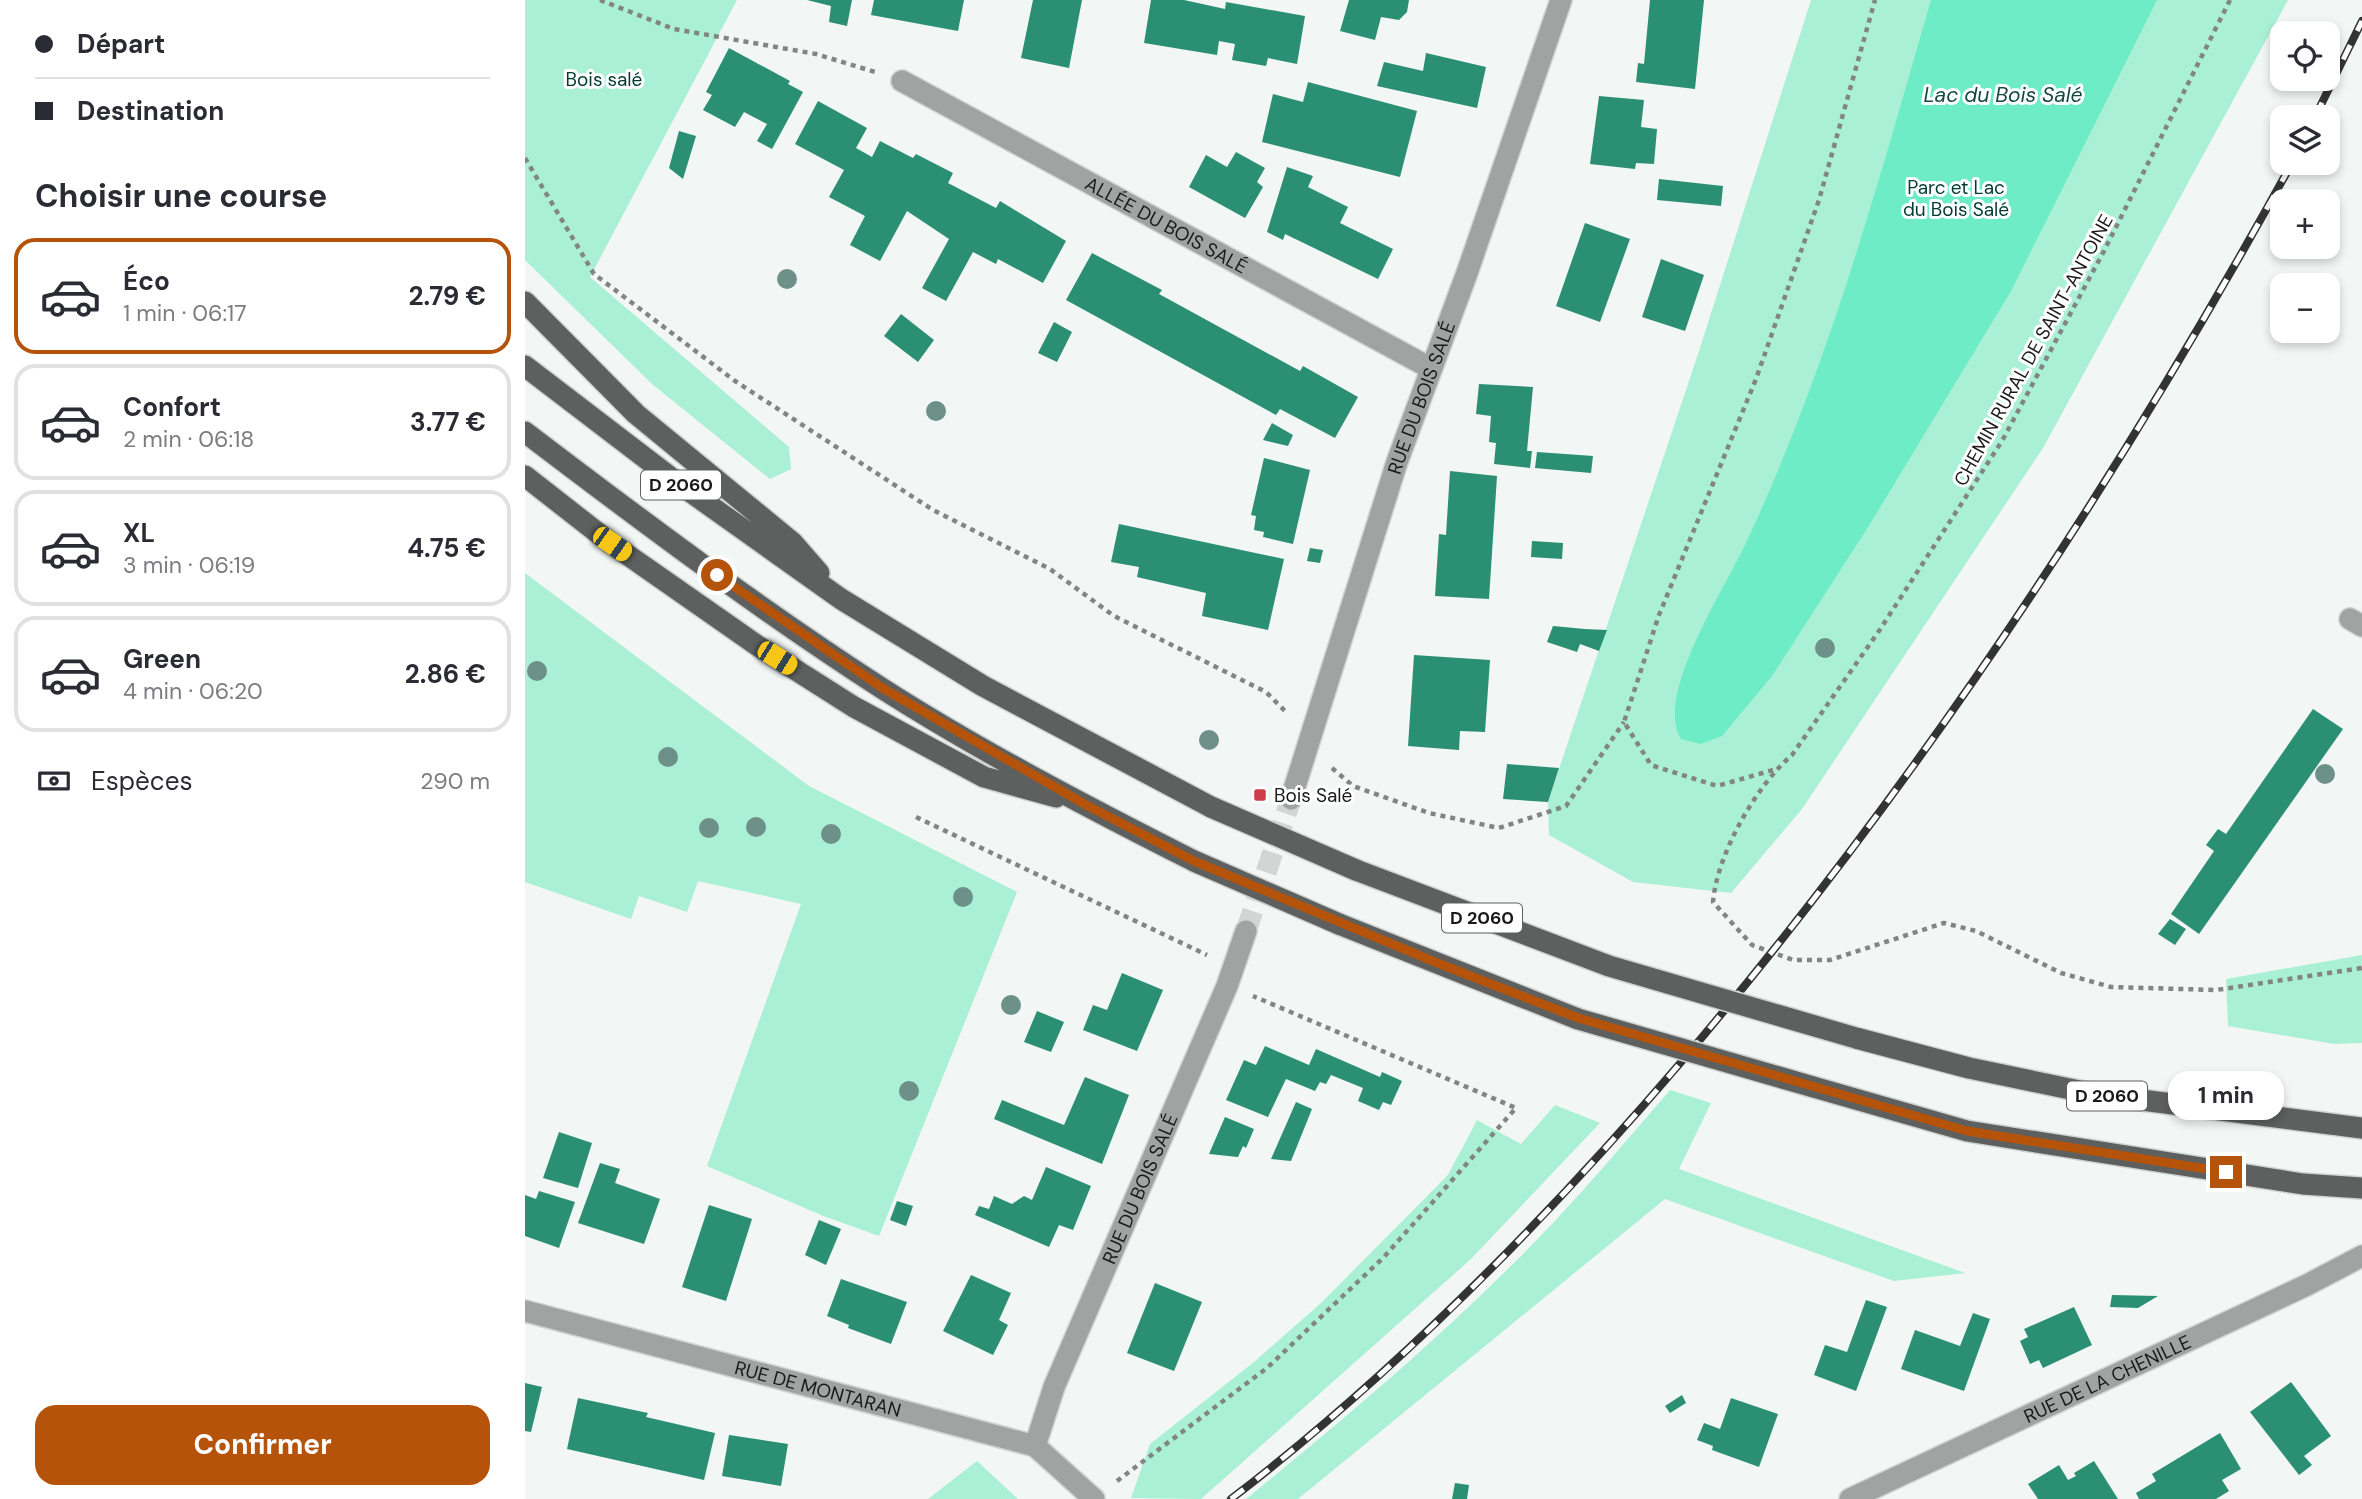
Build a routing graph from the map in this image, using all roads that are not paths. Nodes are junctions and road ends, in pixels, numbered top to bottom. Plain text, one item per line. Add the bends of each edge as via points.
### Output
1 (1561, 0) edge
2 (902, 81) road end
3 (525, 302) edge
4 (525, 366) edge
5 (1430, 368) junction
6 (525, 432) edge
7 (525, 476) edge
8 (841, 599) junction
9 (1291, 799) tunnel mouth
10 (1088, 806) junction
11 (1245, 931) tunnel mouth
12 (2362, 1128) edge
13 (2362, 1188) edge
14 (2362, 1256) edge
15 (525, 1311) edge
16 (1035, 1446) junction
17 (1094, 1499) edge
18 (1850, 1499) edge

1 - 5 street, RUE DU BOIS SALÉ
2 - 5 street, ALLÉE DU BOIS SALÉ
3 - 8 main road via 636,414 792,542
4 - 8 main road, D 2060
5 - 9 street, RUE DU BOIS SALÉ
6 - 10 main road, D 2060 via 675,546 884,689
7 - 10 main road via 758,646 854,707 984,777
8 - 12 main road, D 2060, bridge via 983,686 1211,807 1356,870 1609,966 1969,1068 2094,1094
10 - 13 main road, D 2060, bridge via 1194,861 1339,924 1578,1018 1967,1131 2303,1184
11 - 16 street, RUE DU BOIS SALÉ via 1231,975 1054,1387
14 - 18 street, RUE DE LA CHENILLE
15 - 16 street, RUE DE MONTARAN
16 - 17 street, RUE DE MONTARAN

